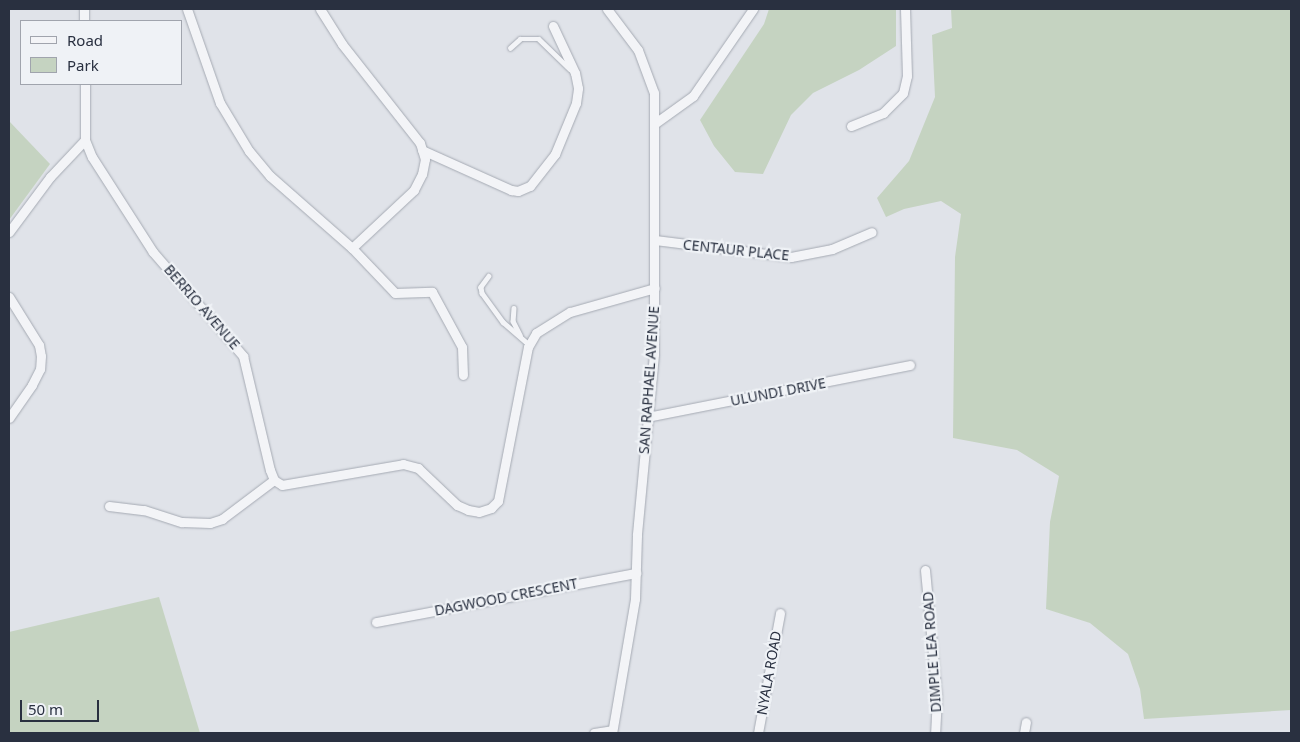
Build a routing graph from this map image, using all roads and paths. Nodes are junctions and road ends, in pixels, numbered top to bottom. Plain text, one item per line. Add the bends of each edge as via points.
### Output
1 (187, 9) edge
2 (322, 9) edge
3 (607, 9) edge
4 (753, 9) edge
5 (905, 9) edge
6 (553, 26) dead end
7 (510, 48) dead end
8 (575, 73) junction
9 (85, 85) edge
10 (654, 124) junction
11 (850, 126) dead end
12 (85, 140) junction
13 (422, 150) junction
14 (9, 232) edge
15 (872, 232) dead end
16 (654, 240) junction
17 (352, 248) junction
18 (489, 276) dead end
19 (655, 288) junction
20 (9, 297) edge
21 (514, 308) dead end
22 (521, 338) junction
23 (530, 345) junction
24 (910, 365) dead end
25 (463, 375) dead end
26 (647, 417) junction
27 (9, 418) edge
28 (274, 480) junction
29 (108, 506) dead end
30 (925, 570) dead end
31 (636, 573) junction
32 (780, 613) dead end
33 (376, 622) dead end
34 (1026, 722) dead end
35 (612, 732) edge
36 (594, 733) edge
37 (758, 733) edge
38 (935, 733) edge
39 (1024, 733) edge

1 - 17 street via 220,103 235,132 270,176
2 - 13 street via 342,44 411,130
3 - 10 street, SAN RAPHAEL AVENUE via 646,65 654,93
4 - 10 street via 693,96
5 - 11 street via 907,76 903,93 883,114
6 - 8 street
7 - 8 lane via 520,39 539,39
8 - 13 street via 576,103 555,154 525,190 511,190
9 - 12 street, BERRIO AVENUE
10 - 16 street, SAN RAPHAEL AVENUE
12 - 14 street via 50,177
12 - 28 street, BERRIO AVENUE via 92,157 154,252 243,356
13 - 17 street via 425,159 414,190
15 - 16 street, CENTAUR PLACE via 832,249 791,257
16 - 19 street, SAN RAPHAEL AVENUE
17 - 25 street via 395,293 432,292 462,348
18 - 22 lane via 481,287 482,293 503,322
19 - 23 street via 570,312 536,333
19 - 26 street, SAN RAPHAEL AVENUE via 654,354
20 - 27 street via 38,345 41,356 40,368 32,385
21 - 22 lane via 513,322
22 - 23 lane
23 - 28 street via 498,501 491,508 479,512 457,505 418,468 404,464 290,485
24 - 26 street, ULUNDI DRIVE
26 - 31 street, SAN RAPHAEL AVENUE
28 - 29 street via 222,519 210,523 182,522 144,510
30 - 38 street, DIMPLE LEA ROAD via 936,697
31 - 33 street, DAGWOOD CRESCENT
31 - 35 street, SAN RAPHAEL AVENUE via 635,599
32 - 37 street, NYALA ROAD
34 - 39 street
35 - 36 street

